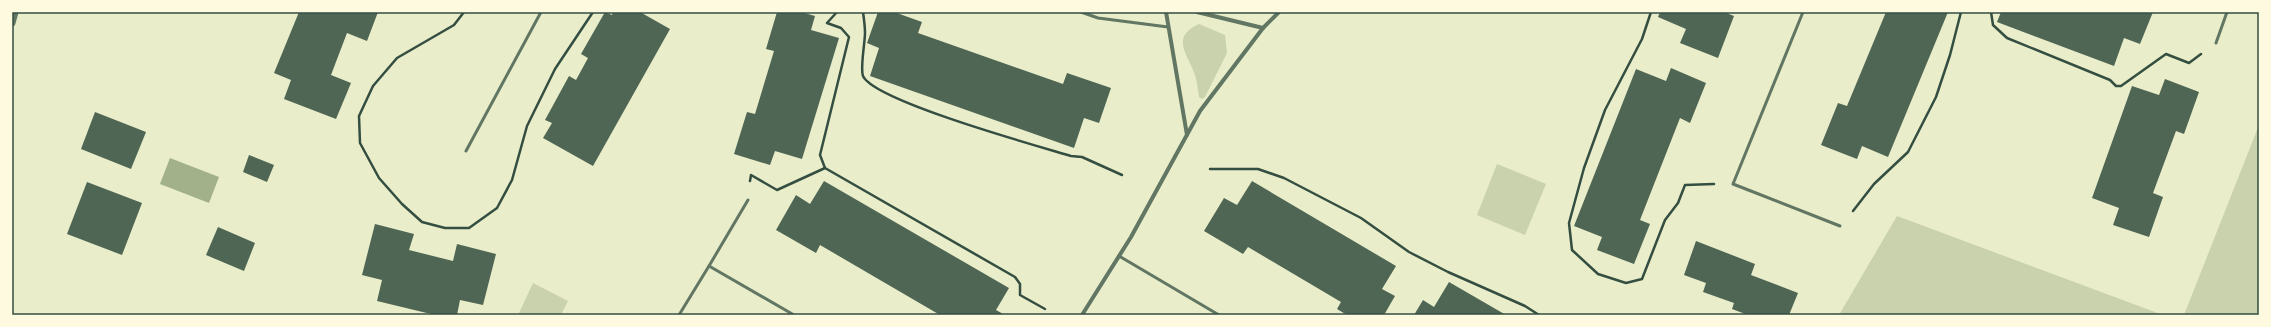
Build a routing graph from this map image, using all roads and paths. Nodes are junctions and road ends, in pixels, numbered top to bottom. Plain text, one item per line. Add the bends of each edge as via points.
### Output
1 (15, 12) edge
2 (541, 12) edge
3 (837, 12) edge
4 (863, 12) edge
5 (1081, 12) edge
6 (1166, 12) edge
7 (1198, 12) edge
8 (1279, 12) edge
9 (1652, 12) edge
10 (1803, 12) edge
11 (1961, 12) edge
12 (1991, 12) edge
13 (2228, 12) edge
14 (12, 23) edge
15 (1168, 27) junction
16 (1263, 28) junction
17 (2216, 43) joint
18 (1187, 135) junction
19 (466, 151) dead end
20 (825, 168) junction
21 (1210, 169) dead end
22 (1122, 175) dead end
23 (1733, 184) junction
24 (748, 200) joint
25 (1840, 226) joint
26 (1119, 256) junction
27 (709, 266) junction
28 (1045, 309) dead end
29 (680, 315) edge
30 (794, 315) edge
31 (1082, 315) edge
32 (1219, 315) edge
33 (1538, 315) edge

1 - 14 street
2 - 19 lane
3 - 20 path via 827,23 841,28 849,37 820,155
4 - 22 path via 865,32 862,74 869,84 966,125 1082,157
5 - 15 lane via 1098,18
6 - 15 street
7 - 16 street
8 - 16 street
9 - 23 path via 1642,39 1605,110 1584,168 1569,223 1572,250 1598,274 1626,283 1642,279 1666,220 1678,203 1685,184
10 - 23 lane
11 - 25 path via 1936,97 1908,152 1874,184
12 - 17 path via 1993,25 2007,38 2110,80 2116,86 2121,86 2166,54 2189,63
13 - 17 lane
15 - 18 street
16 - 18 street via 1200,111
18 - 26 street
20 - 24 path via 777,190 751,175
20 - 28 path via 1015,277 1020,284 1020,294
21 - 33 path via 1258,169 1284,178 1361,218 1409,252 1525,306
23 - 25 lane
24 - 27 lane
26 - 31 street
26 - 32 lane
27 - 29 lane
27 - 30 lane

